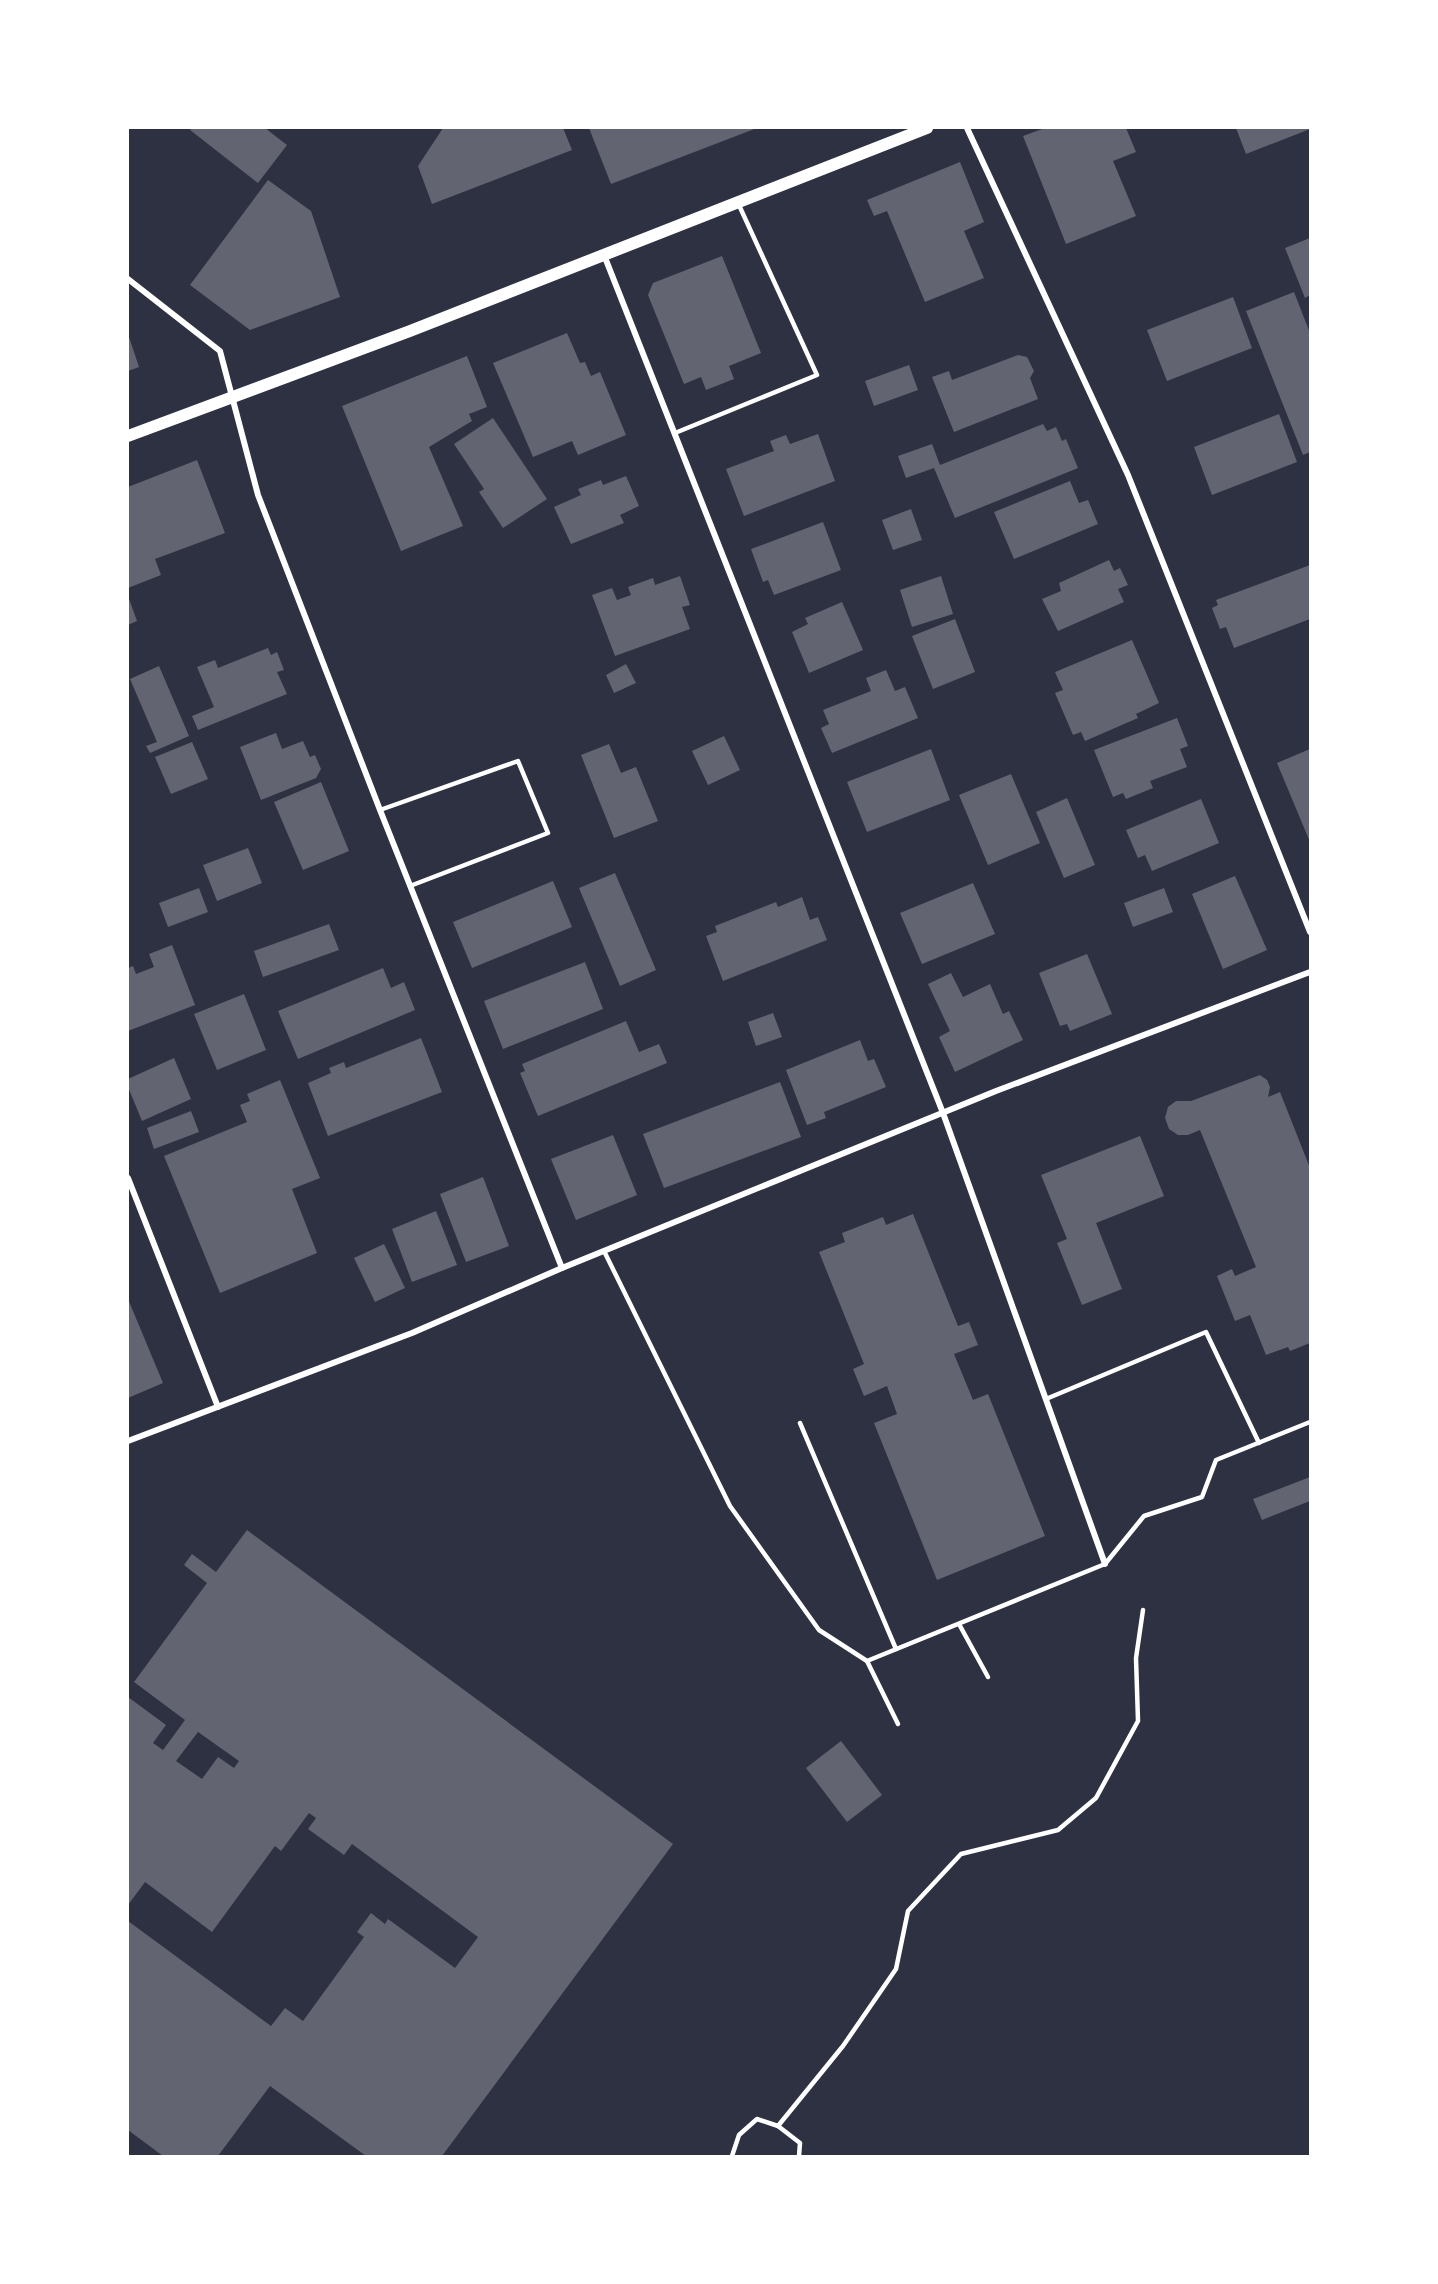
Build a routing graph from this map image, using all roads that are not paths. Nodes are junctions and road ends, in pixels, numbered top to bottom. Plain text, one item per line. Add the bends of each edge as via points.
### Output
1 (927, 128) edge
2 (967, 128) edge
3 (737, 203) junction
4 (604, 255) junction
5 (128, 279) edge
6 (234, 397) junction
7 (675, 434) junction
8 (128, 436) edge
9 (380, 810) junction
10 (410, 886) junction
11 (1311, 932) edge
12 (1311, 972) edge
13 (943, 1113) junction
14 (128, 1178) edge
15 (604, 1251) junction
16 (562, 1268) junction
17 (1046, 1399) junction
18 (218, 1407) junction
19 (1311, 1422) edge
20 (800, 1424) dead end
21 (128, 1441) edge
22 (1259, 1443) junction
23 (1105, 1564) junction
24 (1143, 1610) dead end
25 (959, 1624) junction
26 (896, 1649) junction
27 (867, 1661) junction
28 (988, 1677) dead end
29 (898, 1724) dead end
30 (778, 2126) junction
31 (732, 2157) edge
32 (799, 2157) edge

1 - 3 main road
2 - 11 street via 1128,475
3 - 4 main road
3 - 7 lane via 817,375
4 - 6 main road
4 - 7 street
5 - 6 street via 220,351
6 - 8 main road
6 - 9 street via 258,495
7 - 13 street
9 - 10 street
9 - 10 lane via 518,761 548,833
10 - 16 street
12 - 13 street
13 - 15 street
13 - 17 street
14 - 18 street
15 - 16 street
15 - 27 lane via 730,1506 819,1630
16 - 18 street via 412,1333
17 - 22 lane via 1206,1332
17 - 23 street
18 - 21 street
19 - 22 lane
20 - 26 lane
22 - 23 lane via 1216,1460 1202,1497 1144,1516
23 - 25 lane
24 - 30 lane via 1136,1658 1138,1720 1096,1798 1058,1830 960,1854 908,1911 896,1969 843,2046
25 - 26 lane
25 - 28 lane
26 - 27 lane
27 - 29 lane
30 - 31 lane via 757,2119 739,2135
30 - 32 lane via 800,2143

